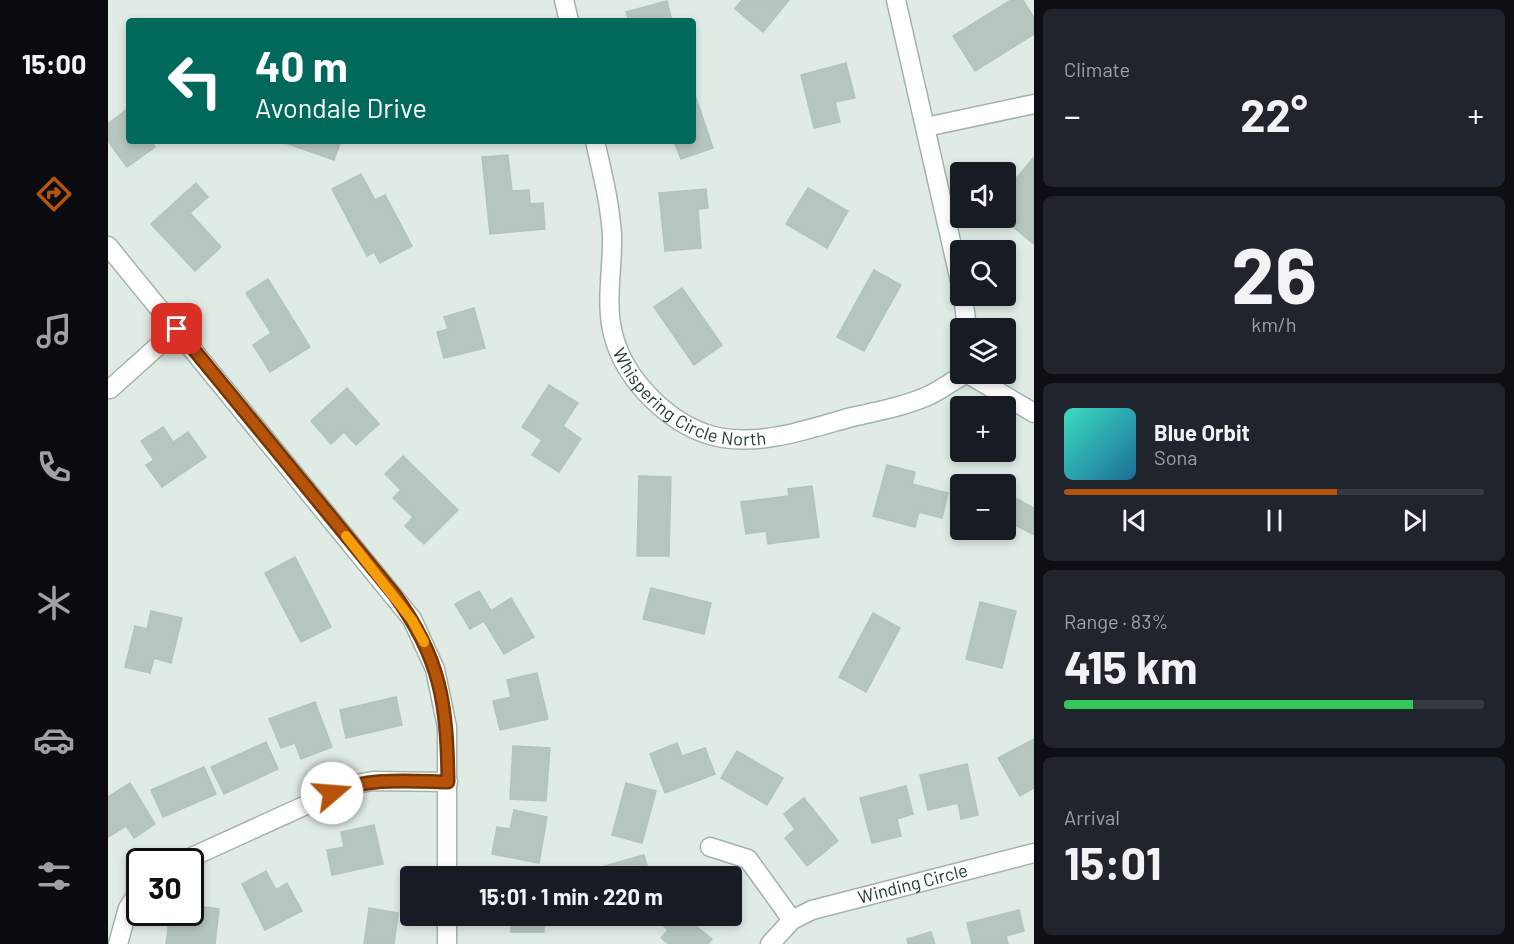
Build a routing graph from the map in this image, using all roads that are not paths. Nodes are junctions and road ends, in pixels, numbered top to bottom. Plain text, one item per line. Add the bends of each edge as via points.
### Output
1 (564, 0) edge
2 (896, 0) edge
3 (568, 18) edge
4 (1034, 104) edge
5 (926, 127) junction
6 (596, 144) edge
7 (951, 240) edge
8 (108, 246) edge
9 (177, 329) junction
10 (950, 383) edge
11 (984, 384) edge
12 (110, 389) dead end
13 (1034, 413) edge
14 (448, 782) junction
15 (710, 847) dead end
16 (204, 851) edge
17 (1034, 854) edge
18 (447, 866) edge
19 (126, 915) edge
20 (792, 920) junction
21 (447, 926) edge
22 (118, 944) edge
23 (447, 944) edge
24 (770, 944) edge

1 - 3 street
2 - 5 street
4 - 5 street
5 - 7 street
6 - 10 street, Whispering Circle North via 612,234 613,335 632,376 664,409 702,432 721,438 764,439 901,405
8 - 9 street
9 - 12 street
9 - 14 street via 412,620 442,694
11 - 13 street, Whispering Circle North
14 - 16 street via 373,781 350,785
14 - 18 street
15 - 20 street via 748,859
17 - 20 street, Winding Circle via 840,901
19 - 22 street
20 - 24 street, Winding Circle
21 - 23 street

